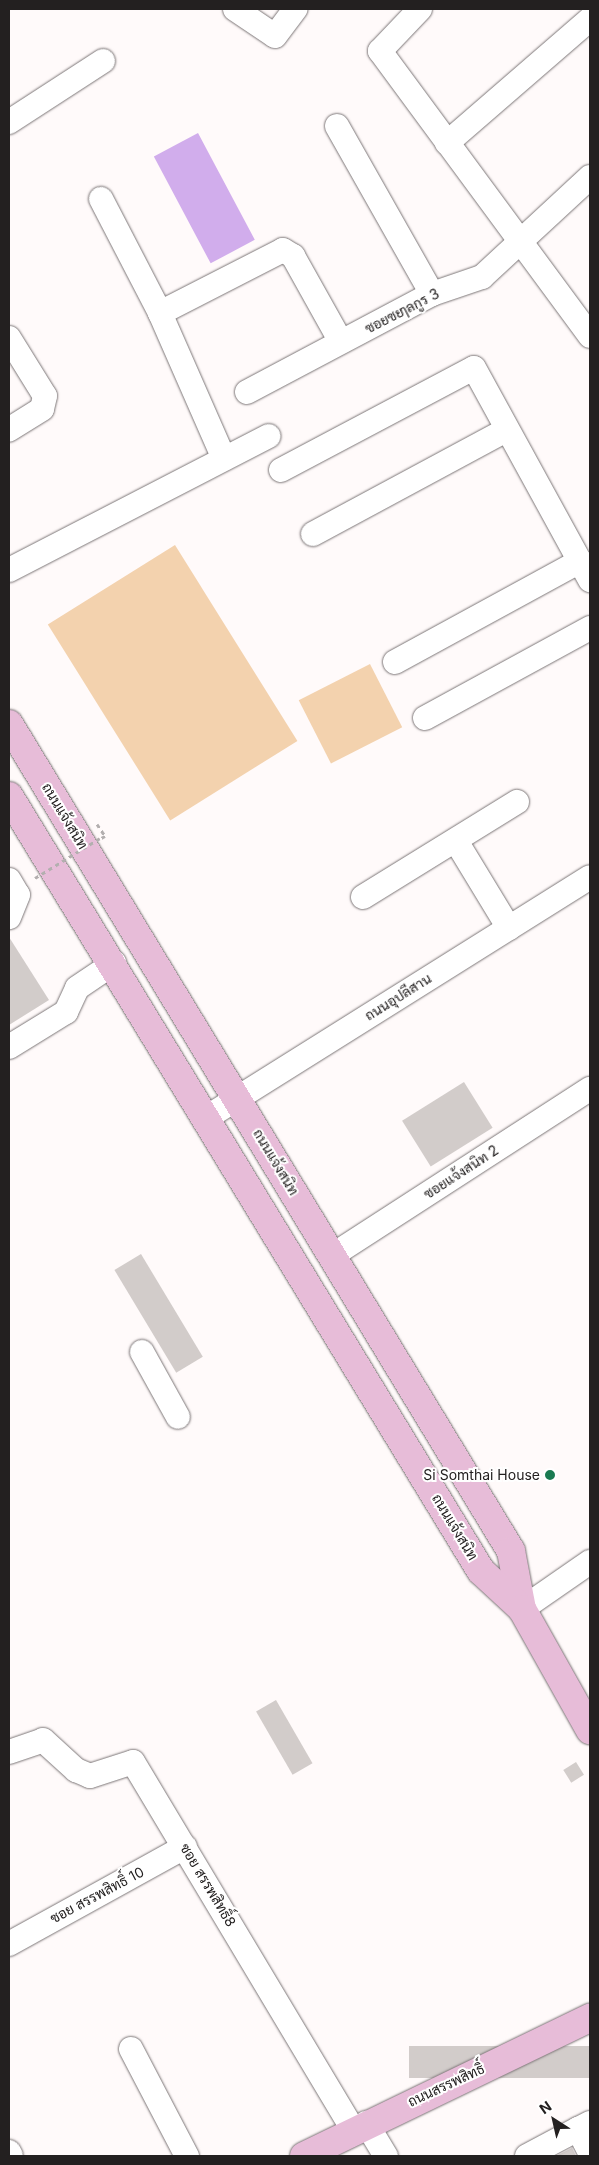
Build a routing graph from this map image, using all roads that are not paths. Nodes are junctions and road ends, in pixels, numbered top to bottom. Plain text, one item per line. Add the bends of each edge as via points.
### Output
1 (235, 9) edge
2 (295, 9) edge
3 (420, 9) edge
4 (590, 19) edge
5 (103, 61) dead end
6 (9, 122) edge
7 (337, 126) dead end
8 (447, 144) junction
9 (590, 177) edge
10 (100, 199) dead end
11 (519, 243) junction
12 (432, 294) junction
13 (160, 313) junction
14 (590, 336) edge
15 (9, 338) edge
16 (341, 342) junction
17 (247, 392) dead end
18 (9, 430) edge
19 (506, 430) junction
20 (269, 436) dead end
21 (224, 459) junction
22 (281, 470) dead end
23 (313, 534) dead end
24 (9, 570) edge
25 (585, 571) edge
26 (590, 628) edge
27 (395, 662) dead end
28 (425, 718) dead end
29 (9, 724) edge
30 (9, 796) edge
31 (517, 802) dead end
32 (456, 841) junction
33 (590, 876) edge
34 (9, 880) edge
35 (362, 897) dead end
36 (9, 917) edge
37 (509, 928) junction
38 (114, 963) junction
39 (9, 1047) edge
40 (590, 1088) edge
41 (237, 1098) junction
42 (206, 1118) junction
43 (333, 1254) junction
44 (142, 1352) dead end
45 (178, 1417) dead end
46 (590, 1562) edge
47 (522, 1609) junction
48 (589, 1723) edge
49 (9, 1752) edge
50 (185, 1847) junction
51 (9, 1944) edge
52 (590, 2018) edge
53 (130, 2049) dead end
54 (359, 2126) junction
55 (584, 2126) edge
56 (9, 2152) edge
57 (590, 2153) edge
58 (11, 2156) edge
59 (187, 2156) edge
60 (304, 2156) edge
61 (386, 2156) edge
62 (527, 2156) edge

1 - 2 street via 275,36
3 - 8 street via 380,51
4 - 8 street
5 - 6 street
7 - 12 street
8 - 11 street
9 - 11 street, ซอยซยๅลกูร 3
10 - 13 street
11 - 12 street, ซอยซยๅลกูร 3 via 482,277
11 - 14 street
12 - 16 street, ซอยซยๅลกูร 3
13 - 16 street via 284,250 293,256
13 - 21 street
15 - 18 street via 45,396 42,410
16 - 17 street, ซอยซยๅลกูร 3
19 - 22 street via 474,368
19 - 23 street
19 - 25 street
20 - 21 street
21 - 24 street
25 - 27 street
26 - 28 street
29 - 41 main road, ถนนแจ้งสนิท
30 - 38 main road, ถนนแจ้งสนิท
31 - 32 street
32 - 35 street
32 - 37 street
33 - 37 street, ถนนอุปลีสาน
34 - 36 street via 18,895
37 - 41 street, ถนนอุปลีสาน
38 - 39 street via 77,988 66,1012
38 - 42 main road, ถนนแจ้งสนิท
40 - 43 street, ซอยแจ้งสนิท 2
41 - 42 street, ถนนอุปลีสาน
41 - 43 main road, ถนนแจ้งสนิท
42 - 47 main road, ถนนแจ้งสนิท via 481,1571
43 - 47 main road, ถนนแจ้งสนิท via 511,1551
44 - 45 street
46 - 47 street
47 - 48 main road, ถนนแจ้งสนิท
49 - 50 street, ซอย สรรพสิทธิ์8 via 43,1740 76,1770 90,1776 133,1762
50 - 51 street, ซอย สรรพสิทธิ์ 10
50 - 54 street, ซอย สรรพสิทธิ์8
52 - 54 main road, ถนนสรรพสิทธิ์
53 - 59 street
54 - 60 main road, ถนนสรรพสิทธิ์
54 - 61 street, ซอย สรรพสิทธิ์8
55 - 57 street
55 - 62 street
56 - 58 street

